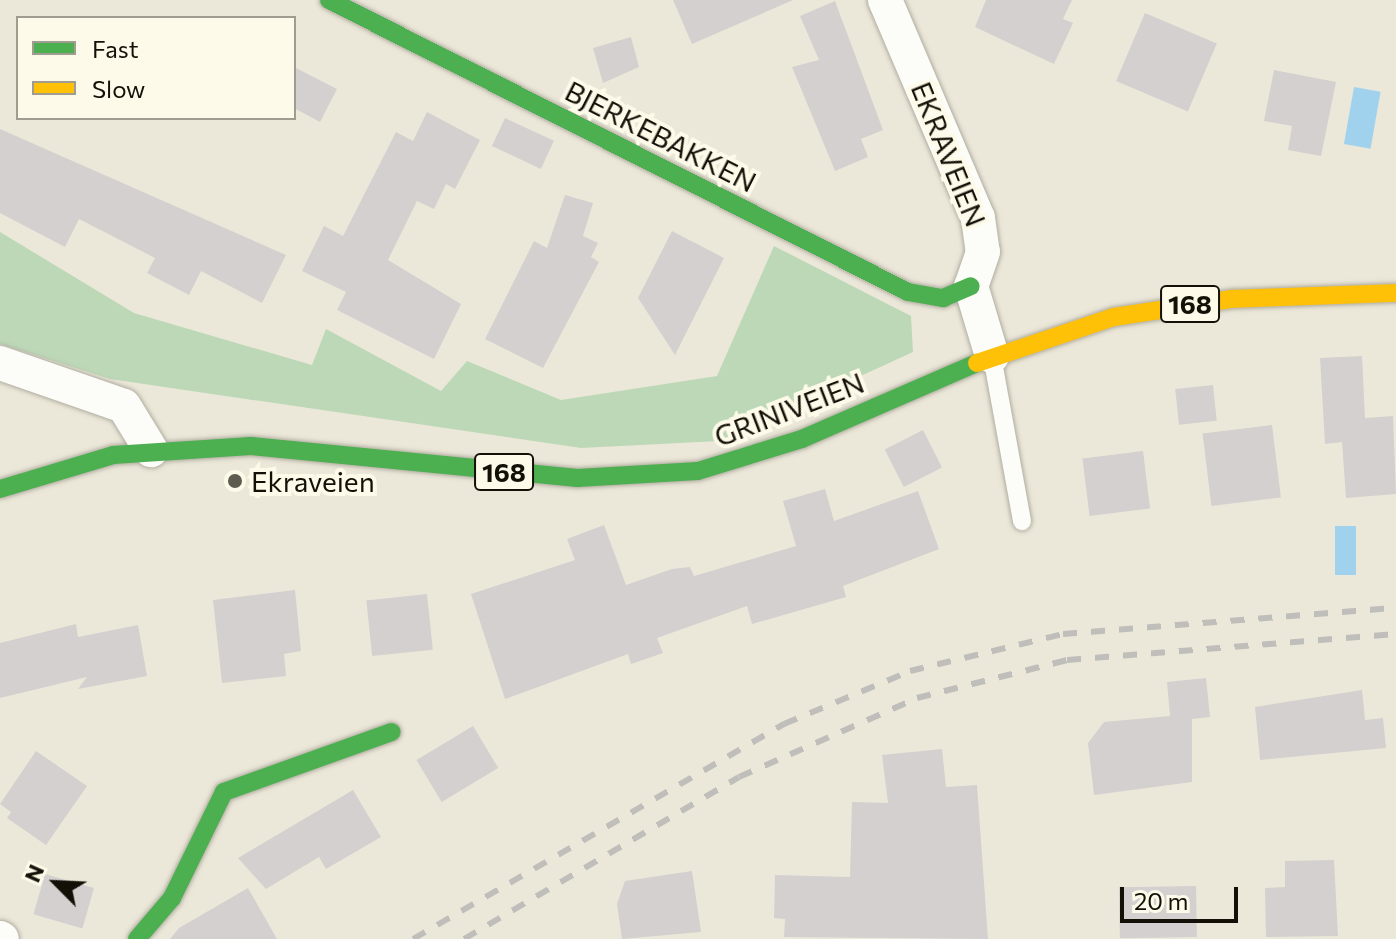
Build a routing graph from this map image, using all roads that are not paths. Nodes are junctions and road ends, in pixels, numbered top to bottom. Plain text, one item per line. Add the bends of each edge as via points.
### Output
1 (329, 0) edge
2 (885, 0) edge
3 (971, 286) junction
4 (1396, 293) edge
5 (992, 356) junction
6 (0, 363) edge
7 (151, 450) junction
8 (0, 489) edge
9 (1022, 521) dead end
10 (392, 732) dead end
11 (137, 939) edge

1 - 3 main road, BJERKEBAKKEN via 908,292 943,298
2 - 3 street, EKRAVEIEN via 978,218 983,252
3 - 5 street
4 - 5 main road, GRINIVEIEN / 168 via 1199,302 1114,317
5 - 7 main road, GRINIVEIEN / 168 via 768,452 666,476 528,475 295,448
5 - 9 lane
6 - 7 street via 124,406
7 - 8 main road, GRINIVEIEN / 168
10 - 11 main road via 224,792 172,898

